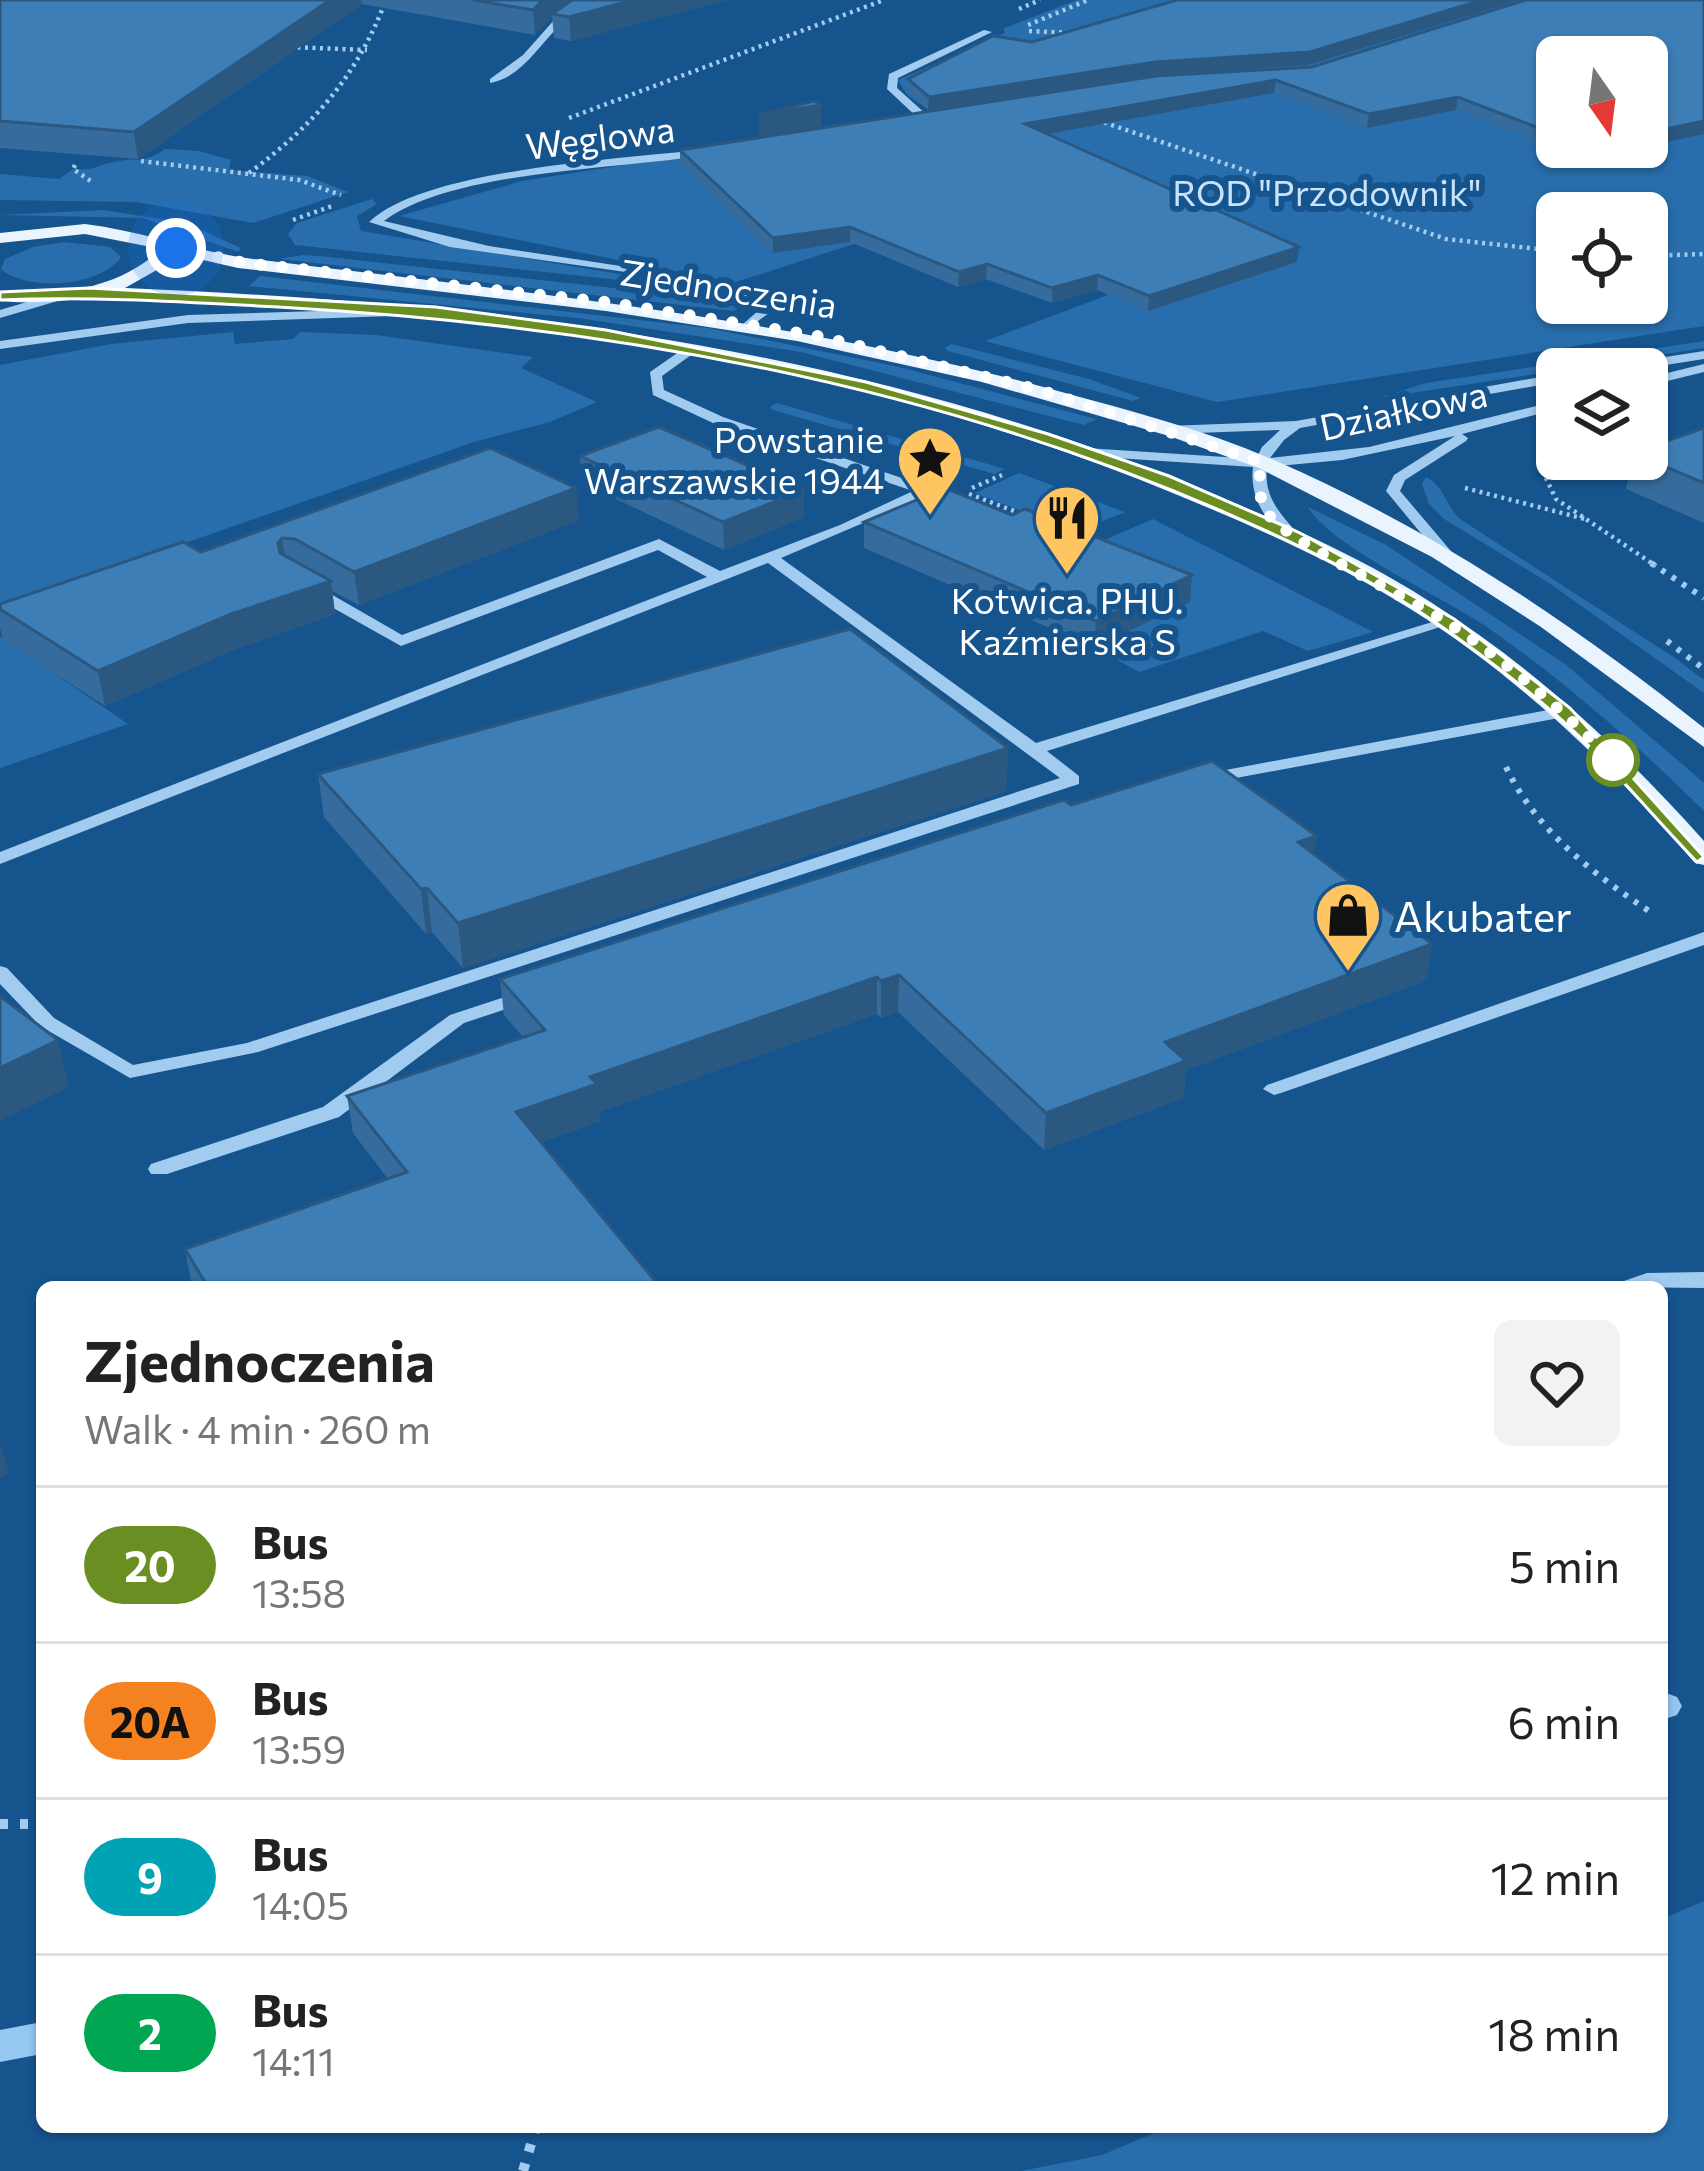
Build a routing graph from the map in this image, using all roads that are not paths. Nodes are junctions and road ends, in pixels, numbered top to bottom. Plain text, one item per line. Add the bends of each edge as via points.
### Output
1 (595, 0) edge
2 (987, 32) dead end
3 (494, 81) dead end
4 (946, 113) edge
5 (923, 117) junction
6 (896, 121) edge
7 (723, 149) edge
8 (0, 228) edge
9 (30, 231) junction
10 (0, 238) edge
11 (152, 242) junction
12 (89, 292) junction
13 (0, 296) edge
14 (57, 297) junction
15 (436, 311) junction
16 (0, 314) edge
17 (749, 324) junction
18 (0, 345) edge
19 (691, 350) junction
20 (1704, 355) edge
21 (1668, 361) edge
22 (1704, 368) edge
23 (1668, 377) edge
24 (1536, 382) edge
25 (1536, 411) edge
26 (1486, 424) junction
27 (1296, 425) junction
28 (1168, 430) junction
29 (1086, 452) junction
30 (1261, 462) junction
31 (1292, 536) junction
32 (1448, 556) junction
33 (770, 557) junction
34 (719, 577) junction
35 (292, 579) edge
36 (1448, 622) junction
37 (1564, 712) junction
38 (1704, 740) edge
39 (1034, 749) junction
40 (1194, 781) edge
41 (1704, 857) edge
42 (0, 858) edge
43 (1704, 938) edge
44 (0, 972) edge
45 (546, 990) edge
46 (1274, 1089) dead end
47 (160, 1169) dead end
48 (1704, 1280) edge
49 (1644, 1281) edge

1 - 3 street via 558,21
2 - 5 street via 893,76 892,89
4 - 5 street
5 - 6 street
7 - 17 street, Węglowa via 471,185 382,212 375,222 752,291 774,303
8 - 9 main road
9 - 10 main road
9 - 11 main road, Zjednoczenia via 88,227
11 - 12 main road via 160,251 143,274
11 - 17 main road, Zjednoczenia via 245,263
12 - 14 main road
12 - 15 main road, Zjednoczenia
13 - 14 main road
14 - 16 street
15 - 18 street via 188,319
15 - 19 main road, Zjednoczenia
17 - 28 main road, Zjednoczenia via 910,356
19 - 29 main road, Zjednoczenia via 866,386
19 - 33 street via 656,375 658,392 926,490
20 - 21 street
22 - 23 street
24 - 27 street, Działkowa
25 - 26 street, Działkowa
26 - 30 street, Działkowa via 1341,457
26 - 32 street via 1423,460 1394,491
27 - 28 street, Działkowa
27 - 30 street, Działkowa via 1277,436
28 - 30 main road, Zjednoczenia
29 - 30 street, Działkowa
29 - 31 main road, Zjednoczenia
30 - 31 street via 1258,489 1269,515
30 - 32 main road, Zjednoczenia
31 - 36 main road, Zjednoczenia
32 - 38 main road, Zjednoczenia via 1599,656
33 - 34 street
33 - 39 street
34 - 35 street via 659,544 401,641
34 - 42 street
36 - 37 main road, Zjednoczenia
36 - 39 street
37 - 40 street
37 - 41 main road, Zjednoczenia
39 - 44 street via 1072,780 251,1048 130,1072 47,1022
43 - 46 street
45 - 47 street via 457,1019 332,1112
48 - 49 street

